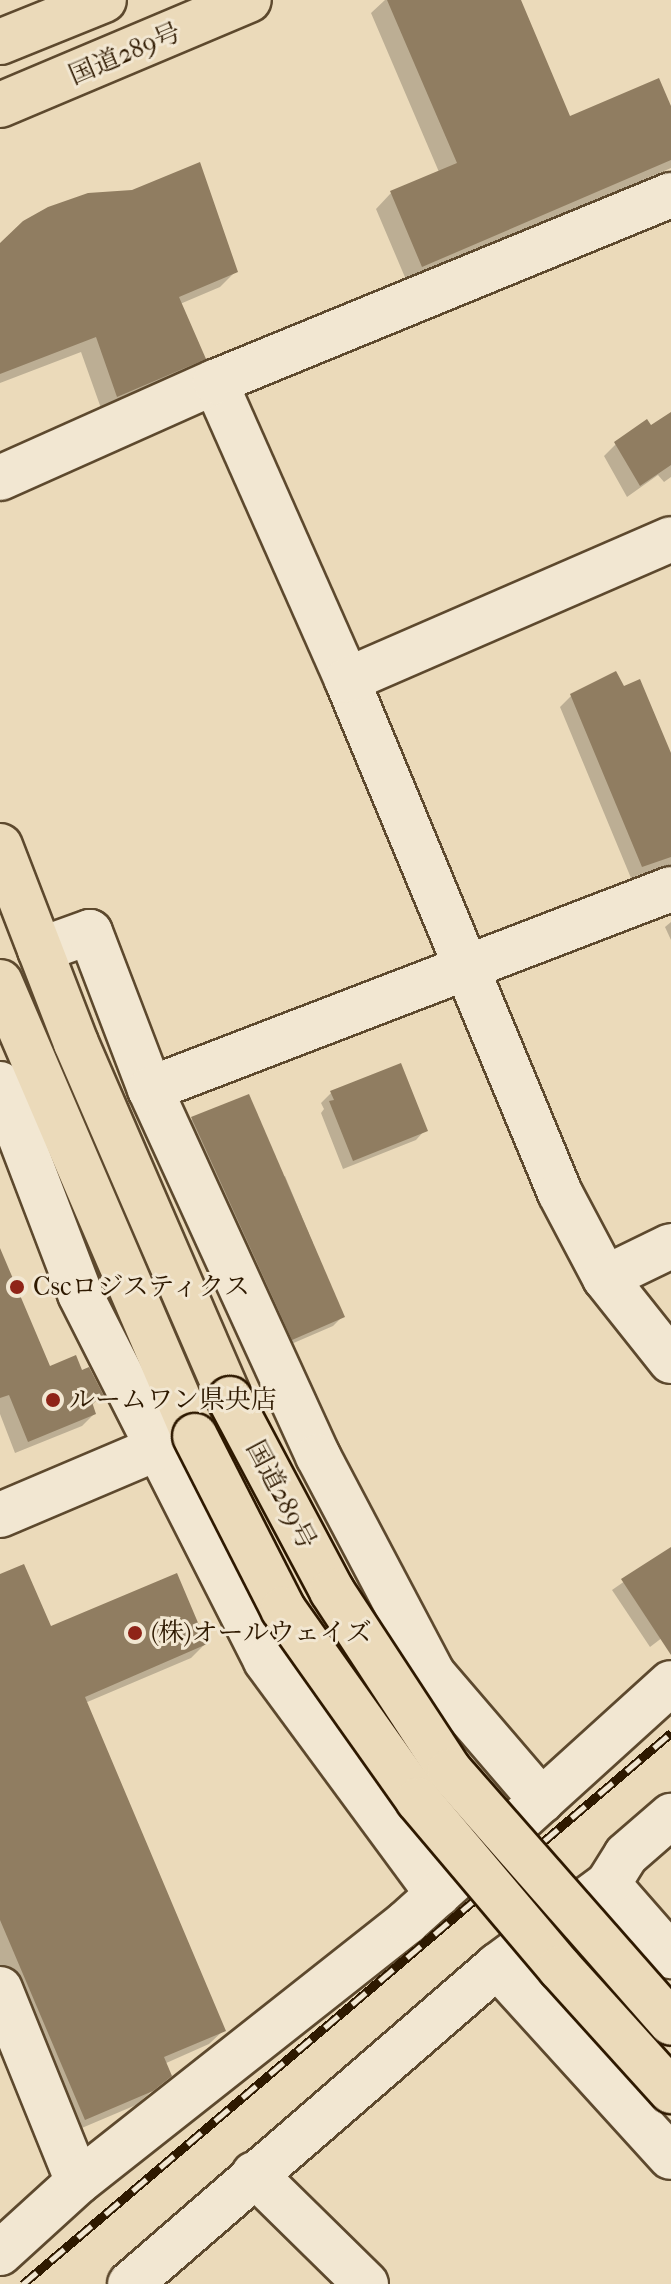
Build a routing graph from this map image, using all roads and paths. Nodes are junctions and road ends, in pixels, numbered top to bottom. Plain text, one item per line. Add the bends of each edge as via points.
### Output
1 (104, 0) edge
2 (249, 0) edge
3 (0, 42) edge
4 (0, 105) edge
5 (671, 195) edge
6 (215, 382) junction
7 (0, 478) edge
8 (671, 539) edge
9 (347, 680) junction
10 (0, 846) edge
11 (671, 889) edge
12 (40, 950) junction
13 (469, 969) junction
14 (0, 982) edge
15 (0, 1084) edge
16 (150, 1089) junction
17 (671, 1246) edge
18 (605, 1278) junction
19 (671, 1361) edge
20 (177, 1442) junction
21 (0, 1515) edge
22 (671, 1683) edge
23 (542, 1801) junction
24 (671, 1816) edge
25 (608, 1884) junction
26 (438, 1894) junction
27 (671, 1956) edge
28 (497, 1966) junction
29 (0, 1989) edge
30 (671, 2023) edge
31 (671, 2091) edge
32 (671, 2157) edge
33 (254, 2174) junction
34 (78, 2182) junction
35 (0, 2253) edge
36 (130, 2284) edge
37 (366, 2284) edge

1 - 3 highway
2 - 4 highway, 国道289号
5 - 6 street
6 - 7 street
6 - 9 street
8 - 9 street
9 - 13 street
10 - 12 highway, 国道289号
11 - 13 street
12 - 16 street via 90,932
12 - 30 highway, 国道289号, bridge via 230,1399 332,1591 450,1771
13 - 16 street
13 - 18 street via 560,1193
14 - 20 highway, 国道289号
15 - 20 street via 80,1294
16 - 23 street via 318,1456 433,1674
17 - 18 street
18 - 19 street
20 - 21 street
20 - 26 street via 266,1661
20 - 31 highway, 国道289号, bridge via 283,1609 418,1800
22 - 23 street
23 - 26 street
24 - 25 street via 626,1855
25 - 27 street
25 - 28 street
26 - 34 street
28 - 32 street
28 - 33 street
29 - 34 street
33 - 36 street
33 - 37 street
34 - 35 street

